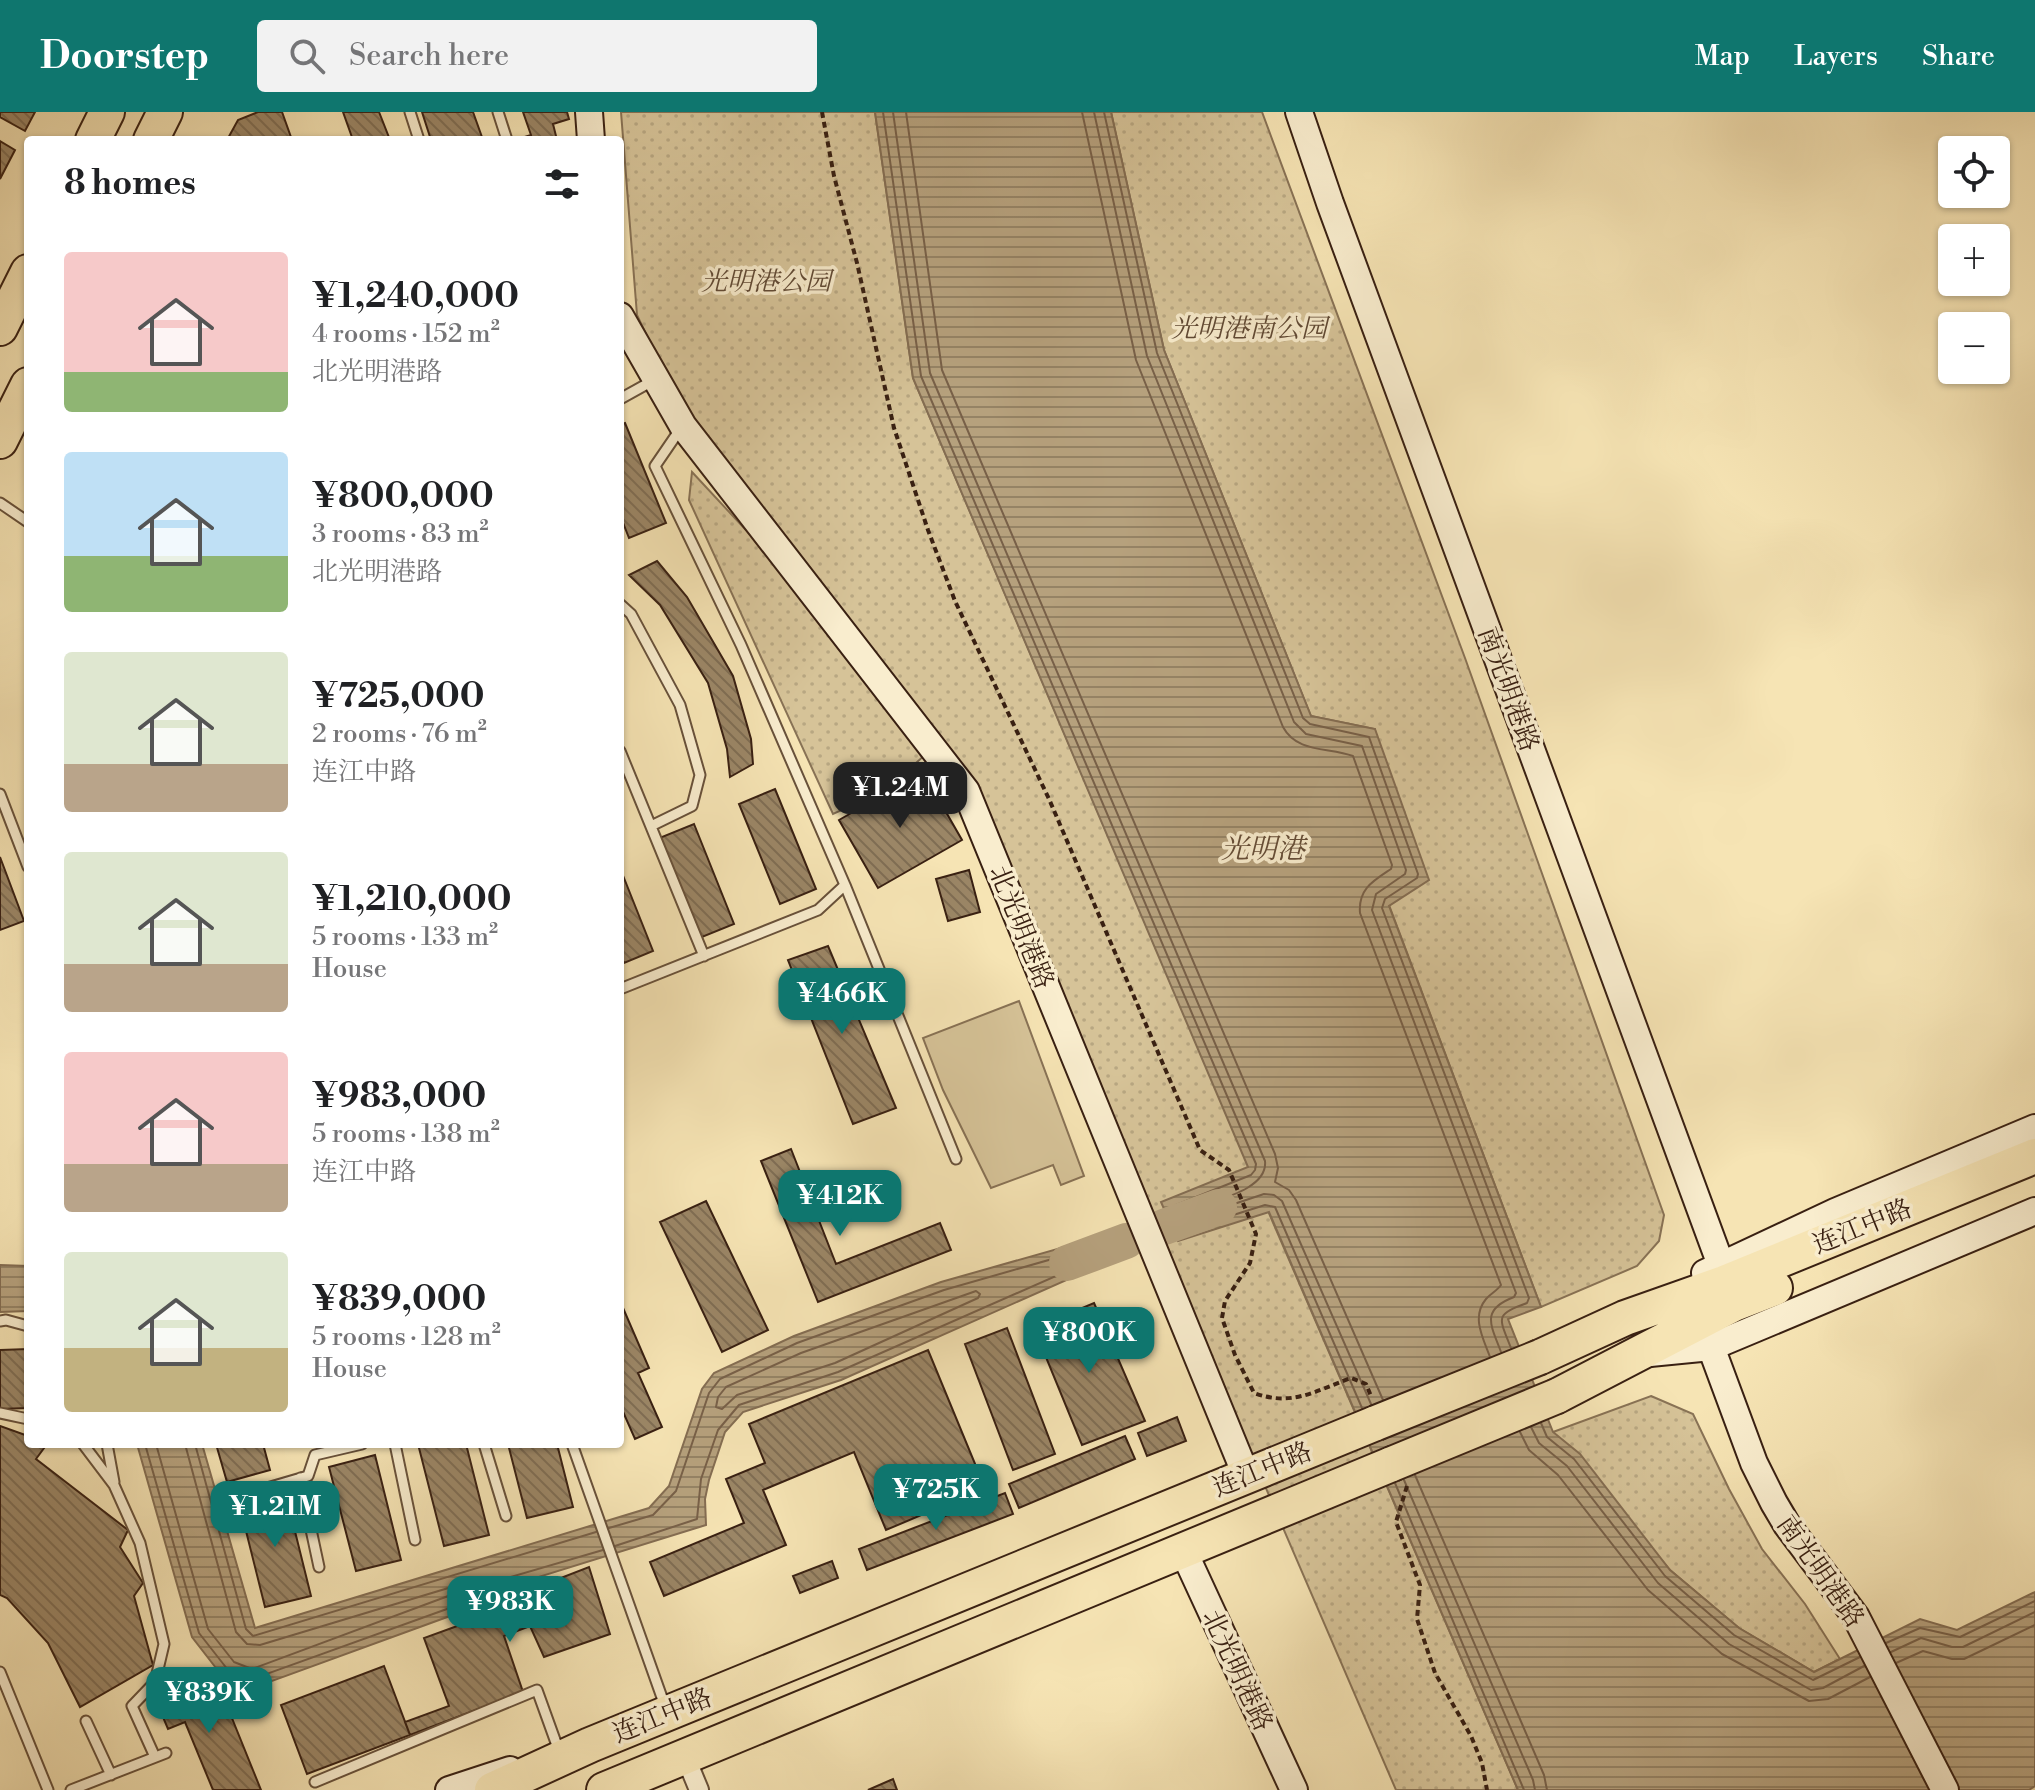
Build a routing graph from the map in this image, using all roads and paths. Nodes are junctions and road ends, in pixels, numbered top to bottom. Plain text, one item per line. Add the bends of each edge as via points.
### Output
1 (107, 112) edge
2 (165, 112) edge
3 (410, 112) edge
4 (498, 112) edge
5 (589, 112) edge
6 (822, 112) edge
7 (1299, 112) edge
8 (95, 136) edge
9 (153, 136) edge
10 (418, 136) edge
11 (506, 136) edge
12 (591, 136) edge
13 (24, 280) edge
14 (624, 323) edge
15 (0, 328) edge
16 (656, 379) junction
17 (24, 393) edge
18 (624, 397) edge
19 (683, 426) junction
20 (0, 441) edge
21 (0, 503) edge
22 (24, 519) edge
23 (624, 608) edge
24 (624, 761) edge
25 (0, 794) edge
26 (651, 826) junction
27 (24, 857) edge
28 (845, 885) junction
29 (704, 956) junction
30 (624, 986) edge
31 (2035, 1128) edge
32 (2035, 1156) edge
33 (956, 1159) dead end
34 (2035, 1181) edge
35 (2035, 1211) edge
36 (1726, 1284) junction
37 (0, 1321) edge
38 (24, 1325) edge
39 (1711, 1347) junction
40 (1639, 1355) junction
41 (1374, 1411) junction
42 (0, 1413) edge
43 (24, 1418) edge
44 (86, 1448) edge
45 (108, 1448) edge
46 (345, 1448) edge
47 (396, 1448) edge
48 (485, 1448) edge
49 (574, 1448) edge
50 (1246, 1475) junction
51 (1399, 1475) junction
52 (300, 1478) junction
53 (114, 1485) junction
54 (240, 1496) dead end
55 (506, 1516) dead end
56 (415, 1540) dead end
57 (1183, 1550) junction
58 (319, 1567) dead end
59 (0, 1672) edge
60 (667, 1713) junction
61 (86, 1721) dead end
62 (575, 1749) junction
63 (166, 1753) dead end
64 (685, 1756) junction
65 (155, 1757) junction
66 (111, 1775) junction
67 (315, 1782) dead end
68 (48, 1790) edge
69 (71, 1790) edge
70 (449, 1790) edge
71 (492, 1790) edge
72 (606, 1790) edge
73 (699, 1790) edge
74 (1294, 1790) edge
75 (1487, 1790) edge
76 (1945, 1790) edge

1 - 8 highway
2 - 9 highway
3 - 10 lane
4 - 11 lane
5 - 12 street
6 - 41 path via 894,428 955,601 1049,799 1200,1150 1229,1170 1256,1234 1250,1263 1225,1301 1222,1318 1235,1355 1254,1393 1291,1400 1351,1378 1366,1384
7 - 36 street, 南光明港路
13 - 15 highway
14 - 16 street, 北光明港路
16 - 18 lane
16 - 19 street, 北光明港路
17 - 20 highway
19 - 28 lane via 655,466 741,645
19 - 50 street, 北光明港路 via 966,791
21 - 22 lane
23 - 26 lane via 680,705 700,775 692,806
24 - 26 lane
25 - 27 lane
26 - 29 lane
28 - 29 lane via 818,910
28 - 33 lane
29 - 30 lane
31 - 36 street via 1835,1212
32 - 36 highway, 连江中路
34 - 36 highway, 连江中路
35 - 39 street
36 - 40 highway, 连江中路
36 - 41 highway, 连江中路, bridge via 1625,1318 1540,1357
37 - 38 lane
39 - 40 street
39 - 76 street, 南光明港路 via 1774,1503 1870,1642
40 - 51 highway, 连江中路, bridge
41 - 50 highway, 连江中路
42 - 43 lane
44 - 53 lane
45 - 53 lane
46 - 52 lane via 315,1455 308,1476
47 - 56 lane
48 - 55 lane
49 - 60 lane
50 - 60 highway, 连江中路
51 - 57 highway, 连江中路
51 - 75 path via 1396,1522 1420,1585 1417,1619 1435,1673 1471,1736
52 - 54 lane
52 - 58 lane
53 - 65 lane via 140,1543 164,1644 155,1682 132,1706
57 - 64 highway, 连江中路
57 - 74 street, 北光明港路
59 - 68 lane
60 - 62 highway, 连江中路
61 - 66 lane
62 - 67 lane via 537,1690
62 - 70 street
62 - 71 highway, 连江中路
63 - 65 lane
64 - 72 highway, 连江中路
64 - 73 street
65 - 66 lane
66 - 69 lane

